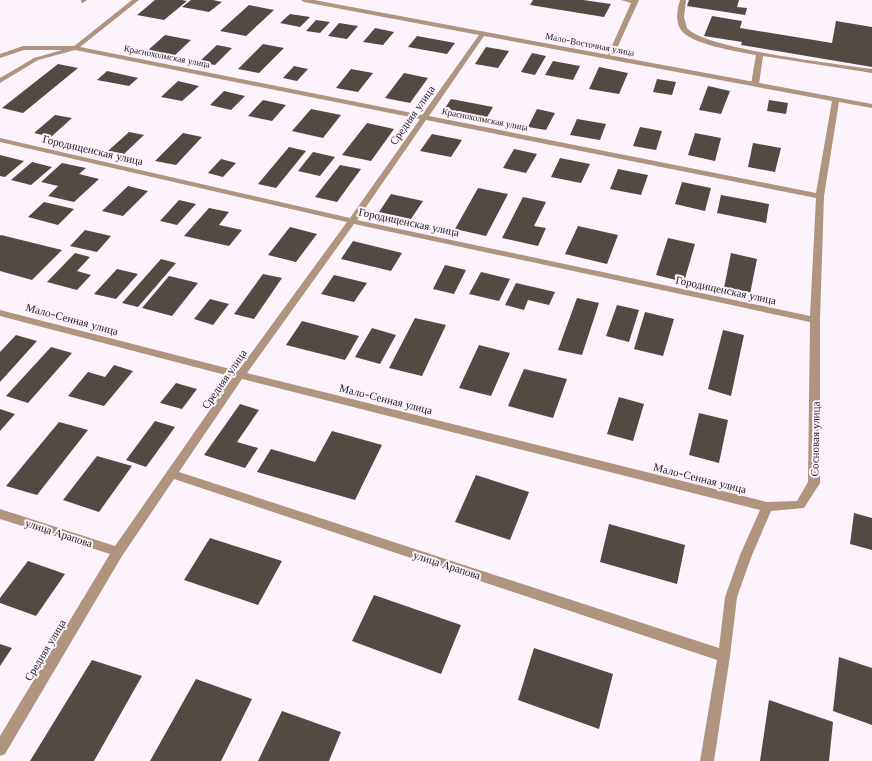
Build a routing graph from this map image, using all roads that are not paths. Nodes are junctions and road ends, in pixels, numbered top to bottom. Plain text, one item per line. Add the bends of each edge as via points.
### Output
1 (136, 0) edge
2 (304, 0) edge
3 (624, 0) edge
4 (683, 0) edge
5 (636, 1) edge
6 (483, 33) junction
7 (75, 48) junction
8 (760, 53) junction
9 (0, 56) edge
10 (610, 57) junction
11 (872, 71) edge
12 (0, 81) edge
13 (755, 84) junction
14 (836, 99) junction
15 (872, 106) edge
16 (425, 117) junction
17 (0, 140) edge
18 (820, 196) junction
19 (352, 221) junction
20 (0, 313) edge
21 (815, 320) junction
22 (240, 375) junction
23 (171, 474) junction
24 (767, 507) junction
25 (0, 514) edge
26 (118, 552) junction
27 (724, 656) junction
28 (0, 749) edge
29 (707, 761) edge

1 - 7 street
2 - 6 street, Мало-Восточная улица
3 - 5 street
4 - 8 street via 680,9 681,23 685,31 695,38 712,44
5 - 10 street
6 - 10 street, Мало-Восточная улица
6 - 16 street, Средняя улица
7 - 9 street, Краснохолмская улица via 23,48
7 - 12 street via 36,59
7 - 16 street, Краснохолмская улица
8 - 11 street
8 - 13 street
10 - 13 street, Мало-Восточная улица
13 - 14 street, Мало-Восточная улица
14 - 15 street, Мало-Восточная улица
14 - 18 street, Сосновая улица
16 - 18 street, Краснохолмская улица
16 - 19 street, Средняя улица
17 - 19 street, Городищенская улица
18 - 21 street, Сосновая улица
19 - 21 street, Городищенская улица
19 - 22 street, Средняя улица
20 - 22 street, Мало-Сенная улица
21 - 24 street, Сосновая улица via 814,484 800,505
22 - 23 street, Средняя улица
22 - 24 street, Мало-Сенная улица
23 - 26 street, Средняя улица
23 - 27 street, улица Арапова
24 - 27 street via 731,597
25 - 26 street, улица Арапова
26 - 28 street, Средняя улица
27 - 29 street

